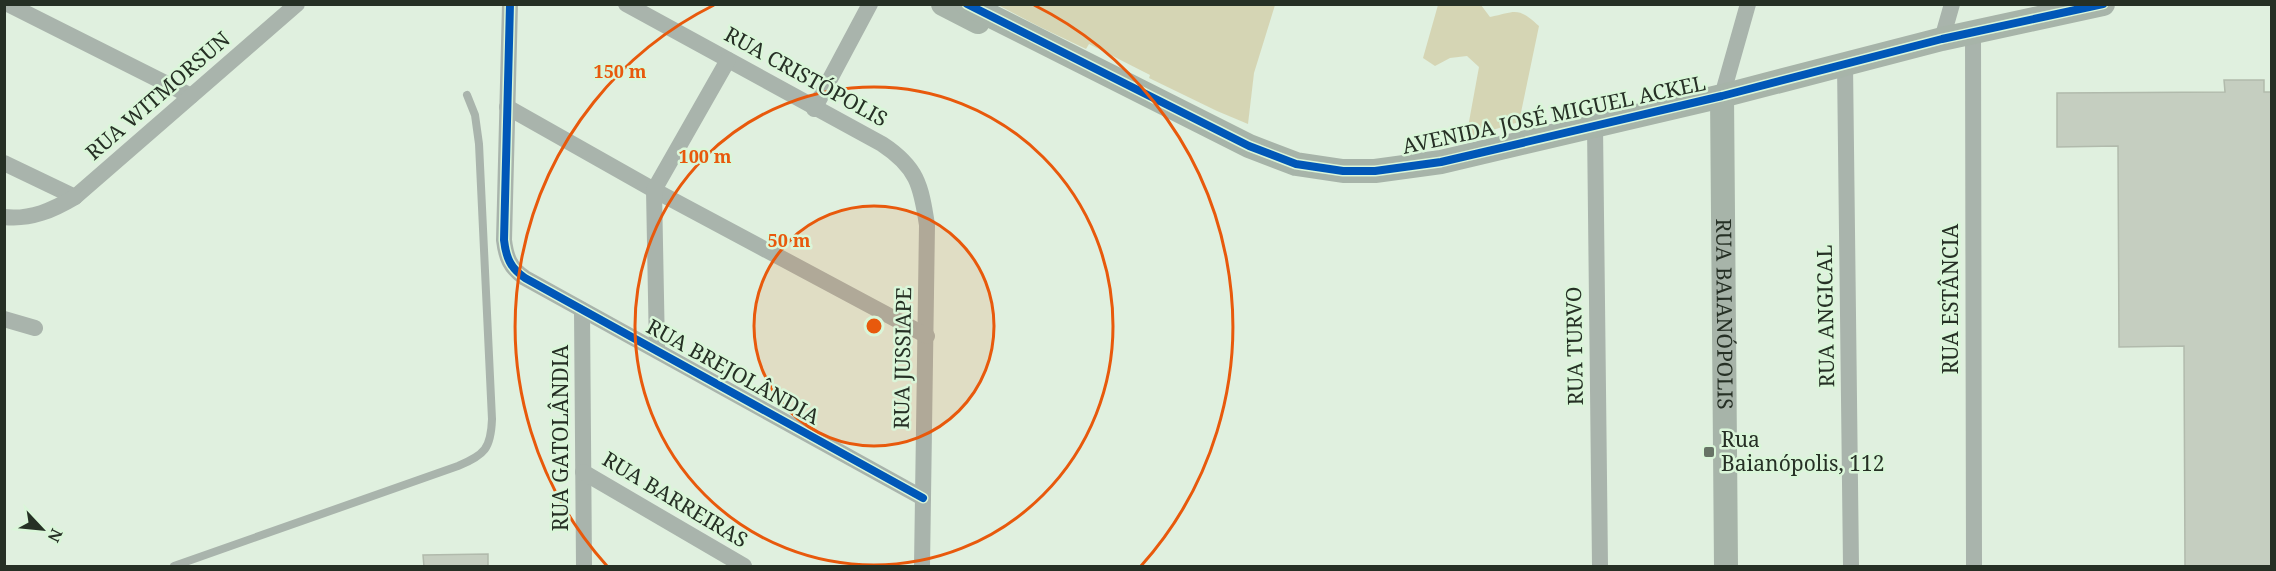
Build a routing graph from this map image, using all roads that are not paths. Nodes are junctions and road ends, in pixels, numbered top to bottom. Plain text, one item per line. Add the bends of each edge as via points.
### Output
1 (8, 4) edge
2 (297, 4) edge
3 (510, 4) edge
4 (626, 4) edge
5 (870, 4) edge
6 (944, 4) edge
7 (967, 4) edge
8 (1748, 4) edge
9 (1952, 4) edge
10 (2103, 4) edge
11 (32, 10) edge
12 (1972, 32) junction
13 (1942, 39) junction
14 (728, 60) junction
15 (1845, 64) junction
16 (467, 95) dead end
17 (191, 96) junction
18 (1722, 96) junction
19 (507, 107) junction
20 (814, 109) junction
21 (1595, 126) junction
22 (900, 156) joint
23 (1441, 162) junction
24 (4, 163) edge
25 (654, 190) junction
26 (75, 197) junction
27 (4, 217) edge
28 (582, 310) junction
29 (4, 319) edge
30 (35, 328) dead end
31 (927, 336) junction
32 (657, 350) junction
33 (583, 472) junction
34 (922, 498) junction
35 (174, 567) edge
36 (584, 567) edge
37 (744, 567) edge
38 (922, 567) edge
39 (1600, 567) edge
40 (1726, 567) edge
41 (1851, 567) edge
42 (1974, 567) edge

1 - 11 street
2 - 17 street, RUA WITMORSUN
3 - 19 street
4 - 14 street, RUA CRISTÓPOLIS
5 - 20 street
6 - 23 street, AVENIDA JOSÉ MIGUEL ACKEL via 1276,173 1317,183 1363,184 1403,177
7 - 23 street, AVENIDA JOSÉ MIGUEL ACKEL via 1280,159 1342,171 1376,171
8 - 18 street
9 - 13 street
10 - 12 street, AVENIDA JOSÉ MIGUEL ACKEL
11 - 17 street
12 - 13 street, AVENIDA JOSÉ MIGUEL ACKEL
12 - 42 street, RUA ESTÂNCIA
13 - 15 street, AVENIDA JOSÉ MIGUEL ACKEL
14 - 20 street, RUA CRISTÓPOLIS
14 - 25 street
15 - 18 street, AVENIDA JOSÉ MIGUEL ACKEL
15 - 41 street, RUA ANGICAL
16 - 35 lane via 475,115 479,144 492,419 486,450 458,465
17 - 26 street, RUA WITMORSUN
18 - 21 street, AVENIDA JOSÉ MIGUEL ACKEL
18 - 40 street, RUA BAIANÓPOLIS
19 - 25 street
19 - 28 street, RUA BREJOLÂNDIA via 506,255 510,265 525,278
20 - 22 street, RUA CRISTÓPOLIS
21 - 23 street, AVENIDA JOSÉ MIGUEL ACKEL
21 - 39 street, RUA TURVO
22 - 31 street, RUA JUSSIAPE via 913,172 923,197 927,225
24 - 26 street
25 - 31 street
25 - 32 street
26 - 27 street, RUA WITMORSUN via 54,210
28 - 32 street, RUA BREJOLÂNDIA
28 - 33 street, RUA GATOLÂNDIA
29 - 30 street
31 - 34 street, RUA JUSSIAPE
32 - 34 street, RUA BREJOLÂNDIA
33 - 36 street, RUA GATOLÂNDIA
33 - 37 street, RUA BARREIRAS
34 - 38 street, RUA JUSSIAPE

